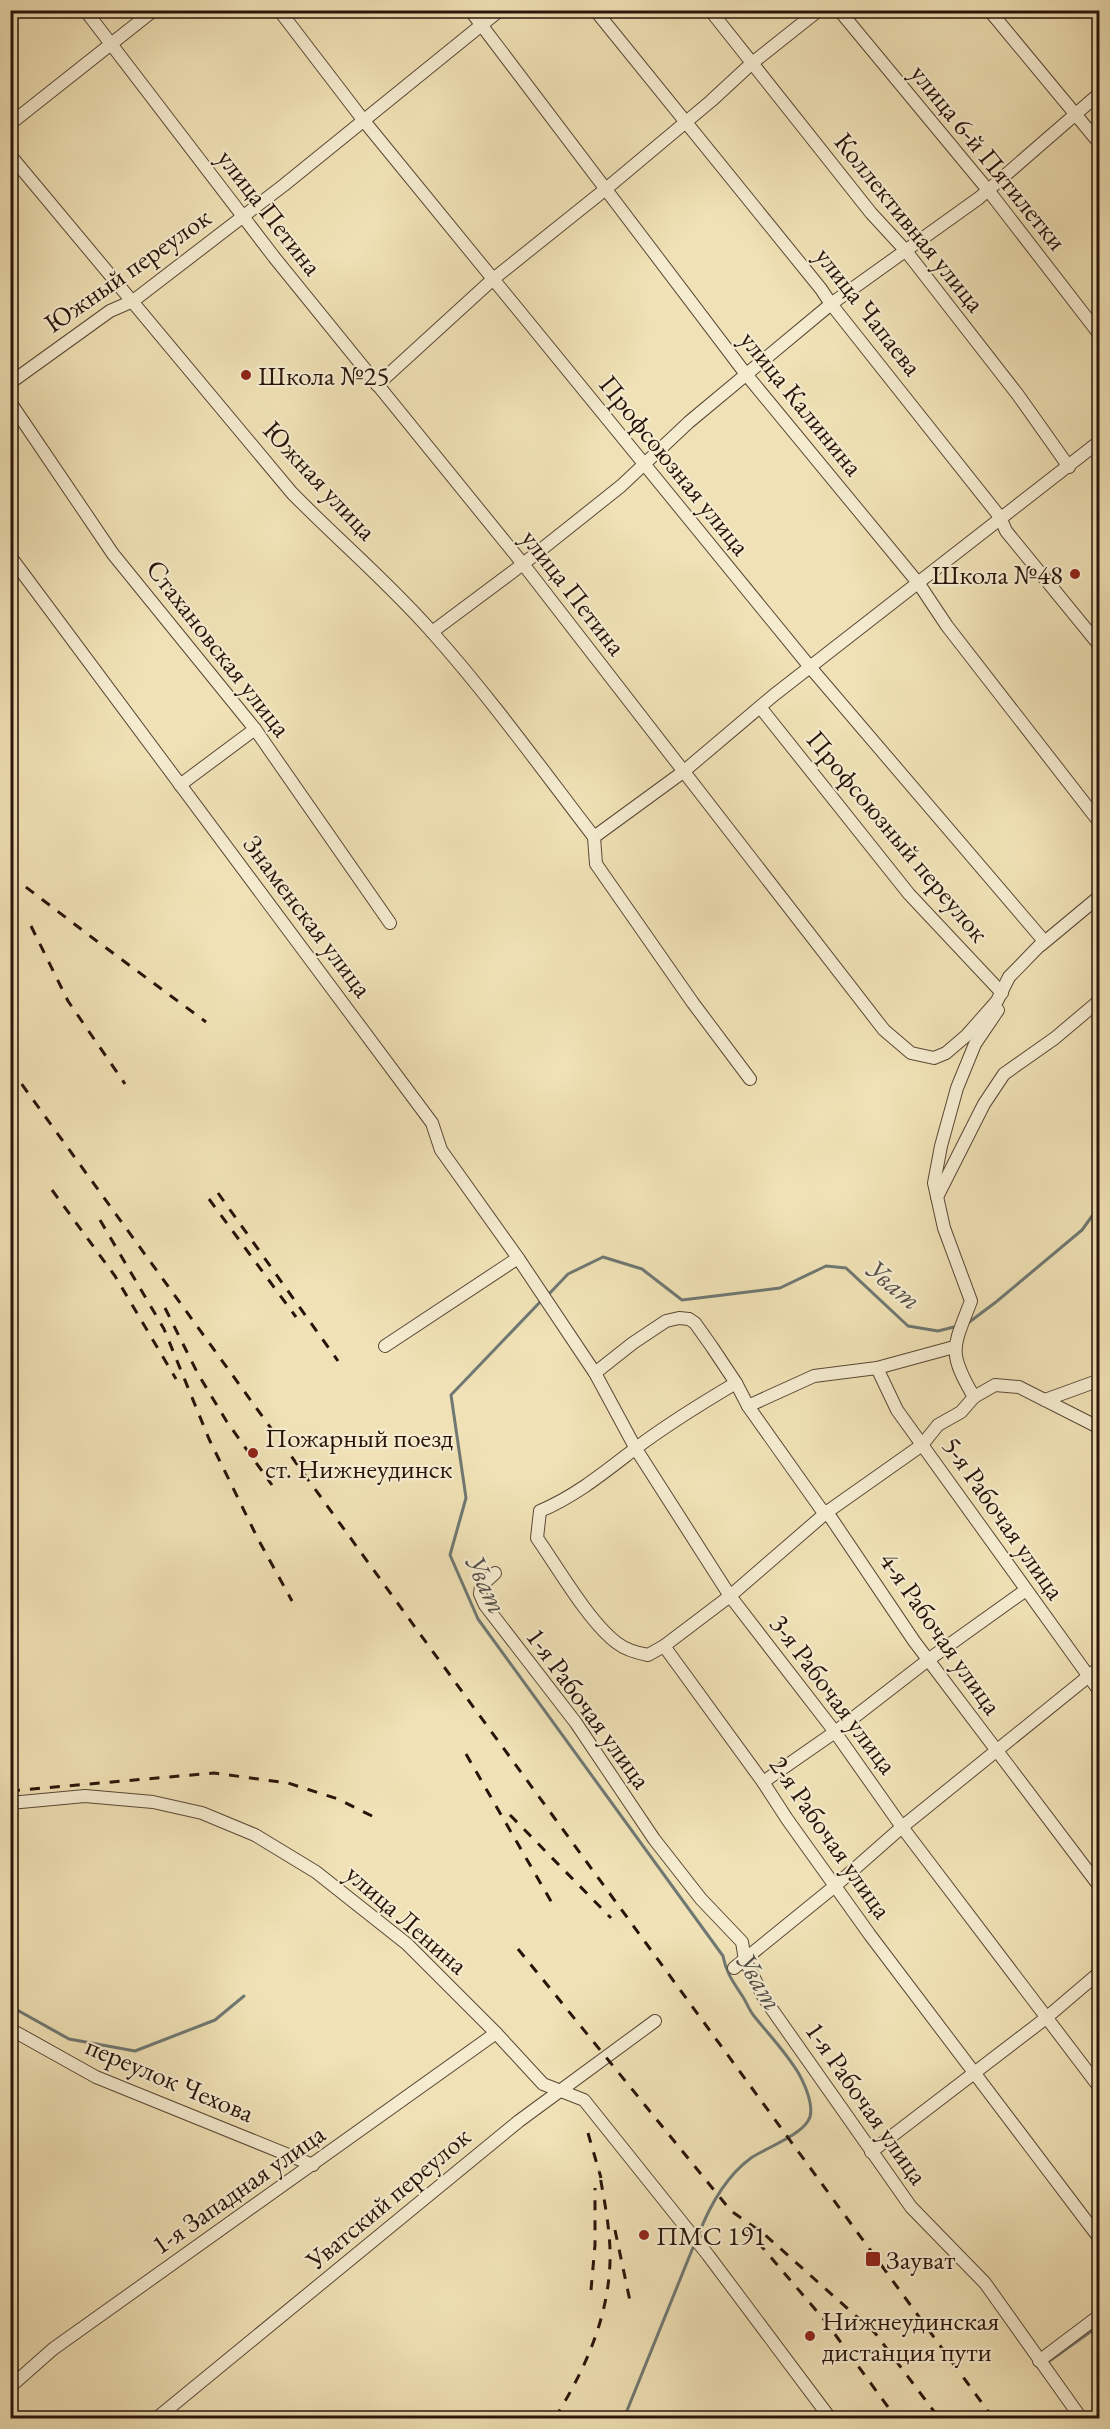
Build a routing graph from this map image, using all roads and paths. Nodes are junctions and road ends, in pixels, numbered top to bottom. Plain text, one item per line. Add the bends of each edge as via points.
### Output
1 (85, 10) edge
2 (154, 10) edge
3 (279, 10) edge
4 (470, 10) edge
5 (500, 10) edge
6 (595, 10) edge
7 (710, 10) edge
8 (819, 10) edge
9 (839, 10) edge
10 (989, 10) edge
11 (481, 25) junction
12 (112, 45) junction
13 (751, 64) junction
14 (1100, 93) edge
15 (1076, 114) junction
16 (364, 121) junction
17 (686, 122) junction
18 (10, 124) edge
19 (1100, 144) edge
20 (10, 155) edge
21 (607, 188) junction
22 (988, 190) junction
23 (243, 216) junction
24 (906, 251) junction
25 (492, 280) junction
26 (133, 301) junction
27 (831, 304) junction
28 (1100, 335) edge
29 (745, 373) junction
30 (10, 383) edge
31 (376, 385) junction
32 (10, 402) edge
33 (1100, 441) edge
34 (644, 465) junction
35 (1069, 466) junction
36 (1000, 518) junction
37 (10, 556) edge
38 (523, 564) junction
39 (919, 584) junction
40 (432, 632) junction
41 (1100, 646) edge
42 (810, 667) junction
43 (760, 707) junction
44 (255, 729) junction
45 (683, 772) junction
46 (180, 785) junction
47 (1100, 823) edge
48 (594, 837) junction
49 (1100, 896) edge
50 (390, 923) dead end
51 (1044, 941) junction
52 (1002, 993) junction
53 (1100, 1000) edge
54 (750, 1079) dead end
55 (937, 1197) junction
56 (518, 1258) junction
57 (553, 1314) joint
58 (385, 1346) dead end
59 (954, 1347) junction
60 (877, 1368) junction
61 (595, 1373) junction
62 (1100, 1380) edge
63 (736, 1383) junction
64 (975, 1396) junction
65 (1045, 1400) junction
66 (748, 1406) junction
67 (1100, 1428) edge
68 (922, 1445) junction
69 (636, 1449) junction
70 (827, 1512) junction
71 (495, 1573) dead end
72 (1026, 1590) junction
73 (729, 1596) junction
74 (664, 1646) junction
75 (928, 1660) junction
76 (1100, 1668) edge
77 (1088, 1676) junction
78 (1100, 1692) edge
79 (835, 1732) junction
80 (997, 1751) junction
81 (763, 1782) junction
82 (10, 1803) edge
83 (902, 1827) junction
84 (835, 1886) junction
85 (1100, 1887) edge
86 (745, 1960) junction
87 (734, 1968) dead end
88 (1100, 1972) edge
89 (1047, 2018) junction
90 (655, 2021) dead end
91 (10, 2029) edge
92 (496, 2033) junction
93 (973, 2073) junction
94 (1100, 2088) edge
95 (559, 2090) junction
96 (871, 2152) junction
97 (313, 2165) junction
98 (1100, 2239) edge
99 (1100, 2316) edge
100 (1039, 2361) junction
101 (10, 2387) edge
102 (157, 2418) edge
103 (830, 2418) edge
104 (1081, 2418) edge

1 - 12 street, улица Петина
2 - 12 street
3 - 16 street, Профсоюзная улица
4 - 11 street, улица Калинина
5 - 11 street, Южный переулок
6 - 17 street, улица Чапаева
7 - 13 street, Коллективная улица
8 - 13 street
9 - 22 street, улица 6-й Пятилетки
10 - 15 street
11 - 16 street, Южный переулок
11 - 21 street, улица Калинина
12 - 18 street
12 - 23 street, улица Петина
13 - 17 street
13 - 24 street, Коллективная улица
14 - 15 street
15 - 19 street
15 - 22 street
16 - 23 street, Южный переулок
16 - 25 street, Профсоюзная улица
17 - 21 street
17 - 27 street, улица Чапаева
20 - 26 street, Южная улица
21 - 25 street
21 - 29 street, улица Калинина
22 - 24 street
22 - 28 street, улица 6-й Пятилетки
23 - 26 street, Южный переулок
23 - 31 street, улица Петина
24 - 27 street
24 - 35 street, Коллективная улица
25 - 31 street
25 - 34 street, Профсоюзная улица
26 - 30 street, Южный переулок via 110,311
26 - 40 street, Южная улица via 292,493 333,536 377,573
27 - 29 street
27 - 36 street, улица Чапаева
29 - 34 street
29 - 39 street, улица Калинина
31 - 38 street, улица Петина
32 - 44 street, Стахановская улица via 114,554
33 - 35 street
34 - 38 street
34 - 42 street, Профсоюзная улица
35 - 36 street
36 - 39 street
36 - 41 street, улица Чапаева via 1006,531
37 - 46 street, Знаменская улица
38 - 40 street
38 - 45 street, улица Петина
39 - 42 street
39 - 47 street, улица Калинина via 947,626
40 - 48 street, Южная улица
42 - 43 street
42 - 51 street, Профсоюзная улица
43 - 45 street
43 - 52 street, Профсоюзный переулок via 909,894
44 - 46 street
44 - 50 street, Стахановская улица
45 - 48 street
45 - 52 street, улица Петина via 884,1030 906,1049 934,1058 946,1053 967,1035
46 - 56 street, Знаменская улица via 432,1123 441,1150
48 - 54 street via 596,864
49 - 51 street
51 - 52 street, улица Петина via 1009,977
51 - 55 street via 975,1044 957,1088 941,1146 934,1183
53 - 55 street via 1004,1074 984,1104
55 - 59 street via 971,1301
56 - 57 street, Знаменская улица
56 - 58 street
57 - 61 street, 3-я Рабочая улица
59 - 60 street
59 - 64 street via 958,1370
60 - 66 street via 814,1376
60 - 68 street, 5-я Рабочая улица via 897,1410
61 - 63 street, 4-я Рабочая улица via 666,1321 679,1318 695,1323
61 - 69 street, 3-я Рабочая улица
62 - 65 street
63 - 66 street, 4-я Рабочая улица
63 - 69 street
64 - 65 street via 995,1384 1019,1387
64 - 68 street via 960,1412 938,1425
65 - 67 street
66 - 70 street, 4-я Рабочая улица via 821,1509
68 - 70 street
68 - 72 street, 5-я Рабочая улица
69 - 73 street, 3-я Рабочая улица
69 - 74 street via 609,1471 557,1504 540,1510 537,1538 601,1628 618,1644 648,1655
70 - 73 street
70 - 75 street, 4-я Рабочая улица
71 - 86 street, 1-я Рабочая улица via 481,1586 484,1605 576,1723 654,1839 701,1899 742,1942
72 - 75 street
72 - 77 street, 5-я Рабочая улица
73 - 74 street
73 - 79 street, 3-я Рабочая улица
74 - 81 street, 2-я Рабочая улица
75 - 79 street
75 - 80 street, 4-я Рабочая улица
76 - 77 street
77 - 78 street, 5-я Рабочая улица
77 - 80 street
79 - 81 street
79 - 83 street, 3-я Рабочая улица
80 - 83 street
80 - 85 street, 4-я Рабочая улица
81 - 84 street, 2-я Рабочая улица
82 - 92 street, улица Ленина via 85,1796 153,1802 202,1813 255,1835 316,1872 407,1944
83 - 84 street
83 - 89 street, 3-я Рабочая улица
84 - 86 street
84 - 93 street, 2-я Рабочая улица
86 - 87 street
86 - 96 street, 1-я Рабочая улица via 764,1998
88 - 89 street
89 - 93 street
89 - 94 street, 3-я Рабочая улица
90 - 95 street, Уватский переулок
91 - 97 street, переулок Чехова via 96,2076
92 - 95 street, улица Ленина via 543,2084
92 - 97 street, 1-я Западная улица
93 - 96 street
93 - 98 street, 2-я Рабочая улица
95 - 102 street, Уватский переулок
95 - 103 street, улица Ленина via 584,2100 708,2255
96 - 100 street, 1-я Рабочая улица via 911,2207 985,2283
97 - 101 street, 1-я Западная улица via 53,2349
99 - 100 street
100 - 104 street, 1-я Рабочая улица

